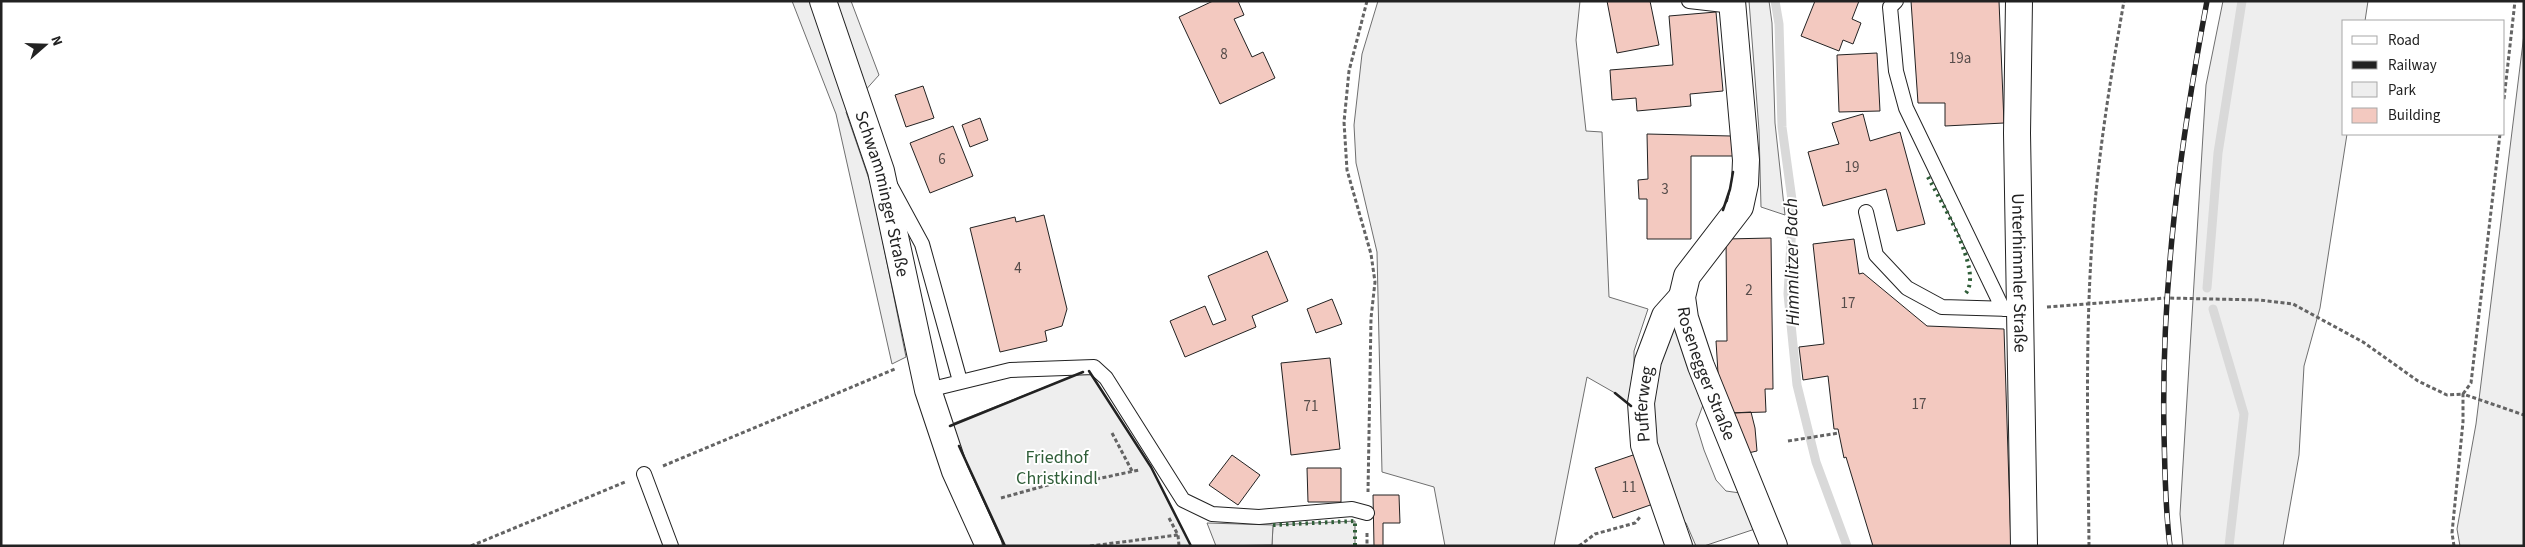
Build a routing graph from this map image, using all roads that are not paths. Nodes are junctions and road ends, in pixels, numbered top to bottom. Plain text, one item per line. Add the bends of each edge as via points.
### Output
1 (823, 1) edge
2 (1689, 1) edge
3 (1896, 1) edge
4 (2019, 1) edge
5 (1733, 4) edge
6 (881, 171) junction
7 (1866, 212) dead end
8 (1682, 297) junction
9 (2011, 309) junction
10 (960, 381) junction
11 (928, 390) junction
12 (644, 474) road end
13 (1367, 513) road end
14 (671, 546) edge
15 (989, 546) edge
16 (1679, 546) edge
17 (1774, 546) edge
18 (2024, 546) edge

1 - 6 street, Schwamminger Straße
2 - 5 lane
3 - 9 lane via 1890,7 1896,71 1906,108
4 - 9 street, Unterhimmler Straße
5 - 8 street, Rosenegger Straße via 1746,160 1745,184 1740,207 1687,276
6 - 10 lane via 922,244
6 - 11 street, Schwamminger Straße
7 - 9 lane via 1876,255 1907,288 1942,307
8 - 16 street, Pufferweg via 1665,316 1654,343 1642,403 1644,445
8 - 17 street, Rosenegger Straße via 1685,318 1701,366
9 - 18 street, Unterhimmler Straße
10 - 11 lane
10 - 13 lane via 1010,370 1094,367 1106,378 1183,500 1212,514 1260,517 1352,509
11 - 15 street, Schwamminger Straße via 955,471
12 - 14 lane

